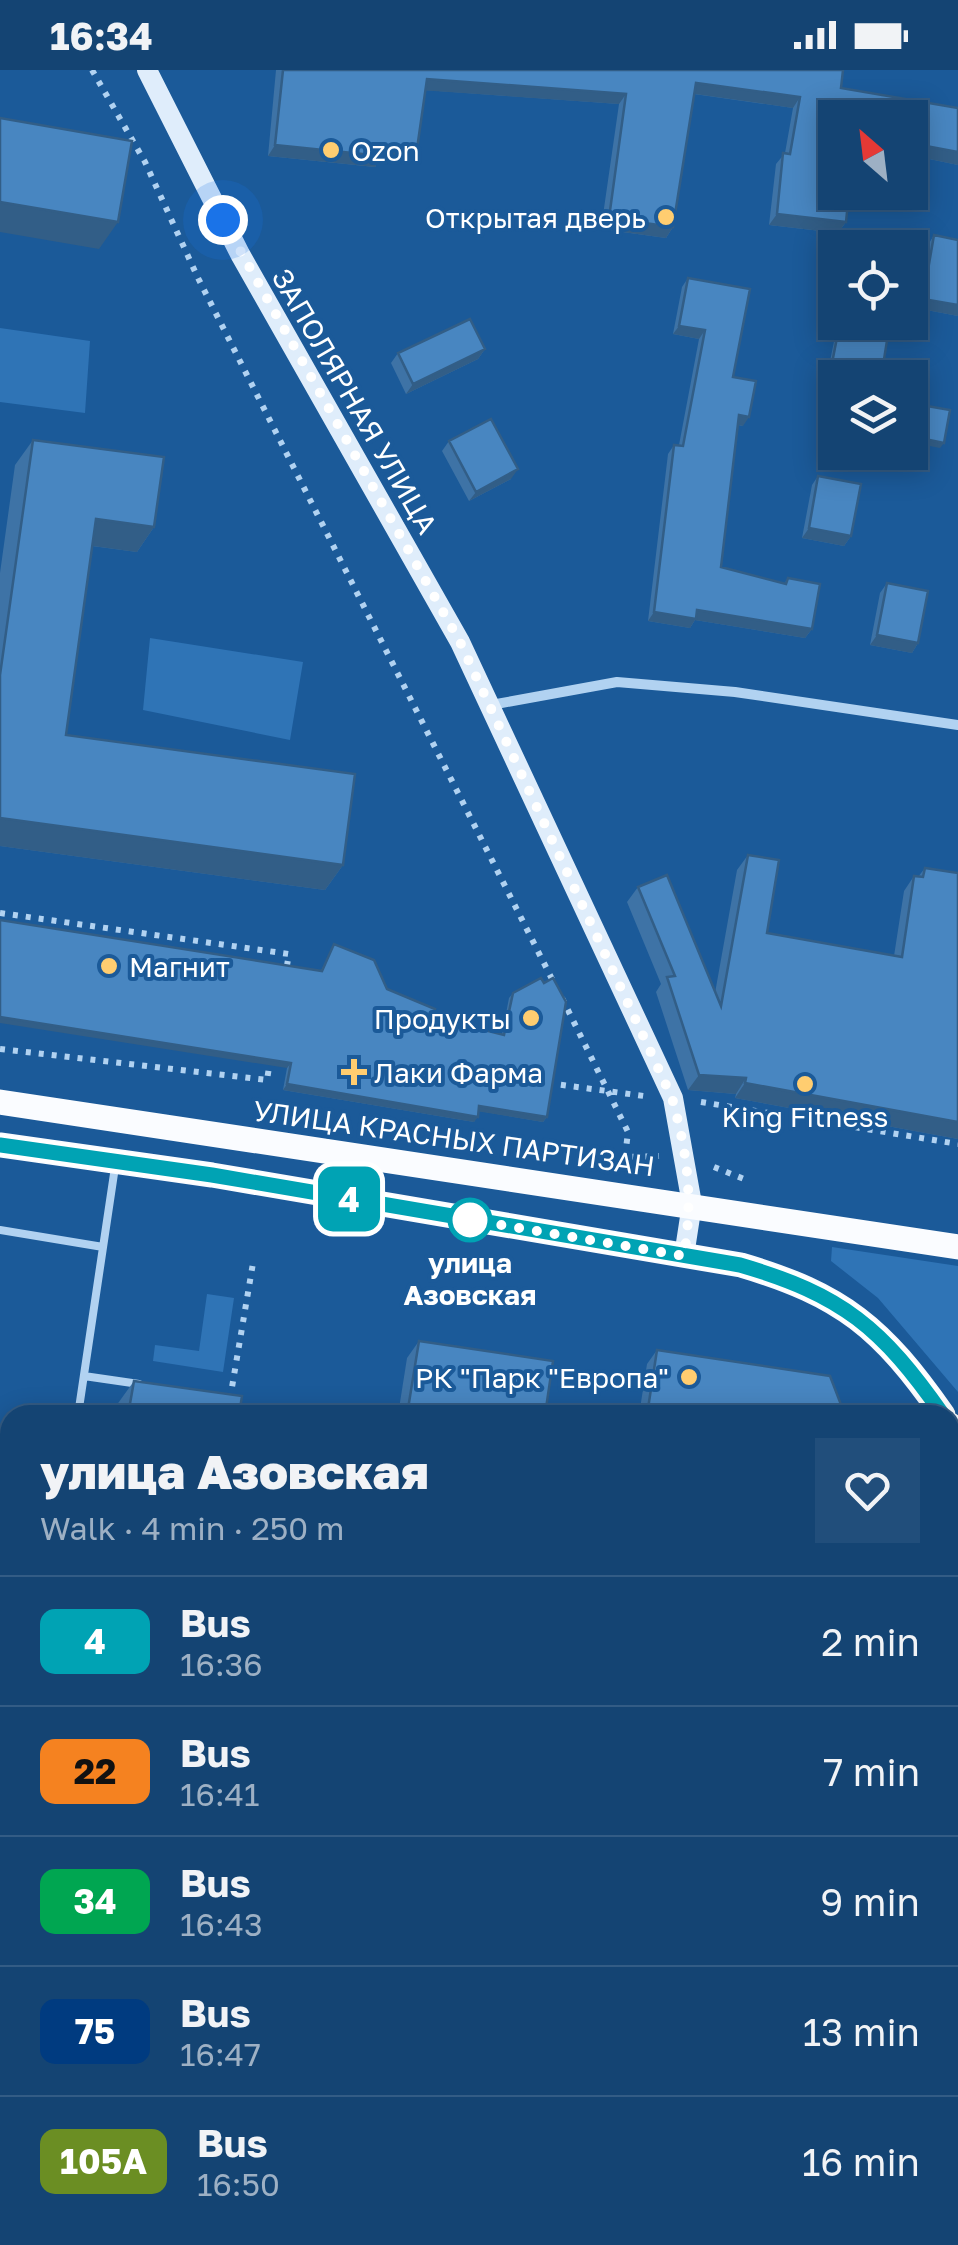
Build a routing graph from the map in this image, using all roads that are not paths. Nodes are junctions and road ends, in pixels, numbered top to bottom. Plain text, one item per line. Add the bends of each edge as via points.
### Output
1 (147, 70) edge
2 (492, 704) junction
3 (958, 725) edge
4 (0, 1102) edge
5 (0, 1145) edge
6 (116, 1161) junction
7 (692, 1204) junction
8 (0, 1230) edge
9 (103, 1247) junction
10 (958, 1248) edge
11 (684, 1256) junction
12 (84, 1376) junction
13 (154, 1386) edge
14 (80, 1405) edge
15 (936, 1405) edge

1 - 2 street, ЗАПОЛЯРНАЯ УЛИЦА via 240,254
2 - 3 street via 617,682
2 - 7 street, ЗАПОЛЯРНАЯ УЛИЦА via 672,1098
4 - 7 main road, УЛИЦА КРАСНЫХ ПАРТИЗАН
5 - 6 main road
6 - 9 lane
6 - 11 main road
7 - 10 main road, УЛИЦА КРАСНЫХ ПАРТИЗАН
7 - 11 street, ЗАПОЛЯРНАЯ УЛИЦА
8 - 9 lane
9 - 12 lane
11 - 15 main road via 758,1270 834,1300 889,1346
12 - 13 lane
12 - 14 lane

